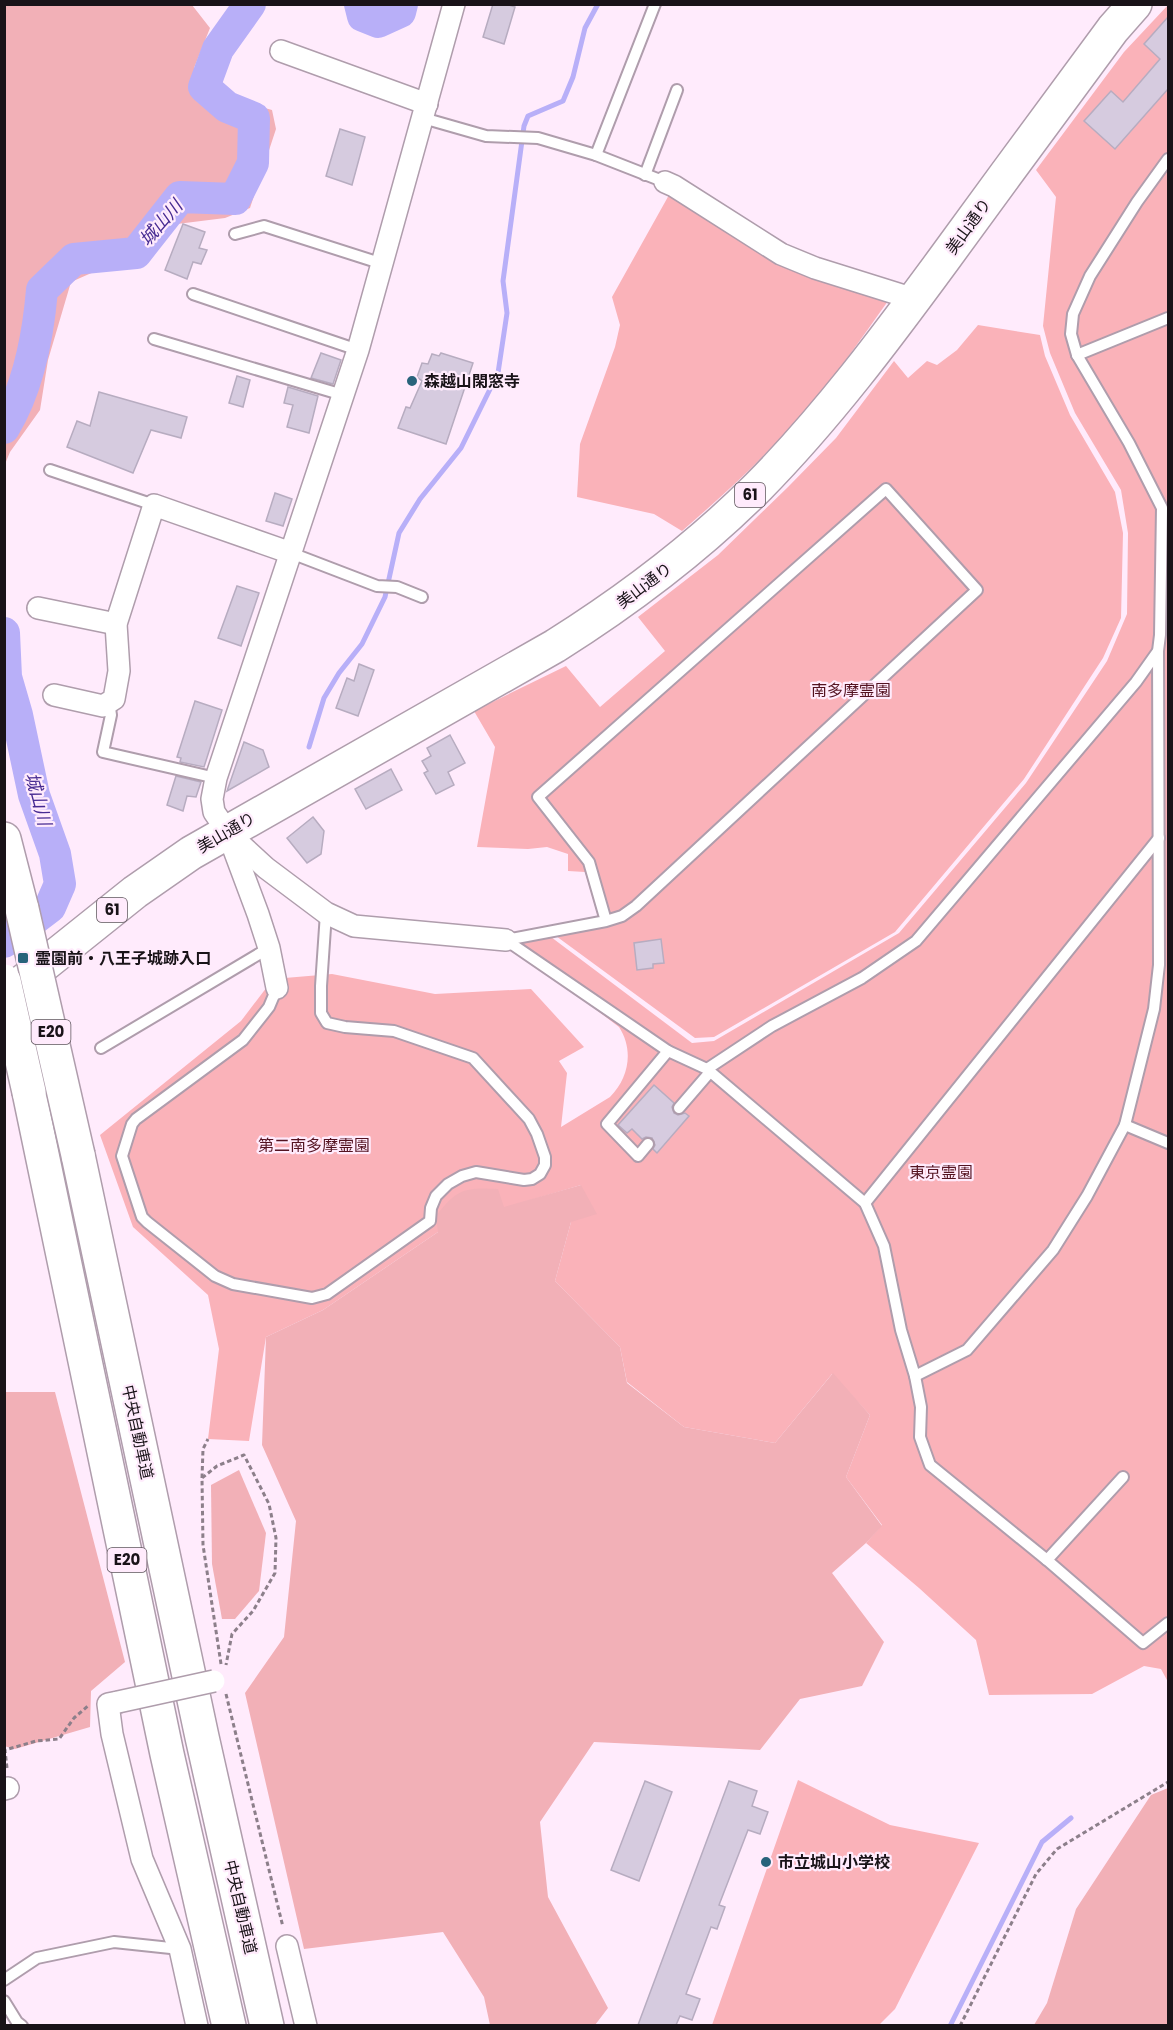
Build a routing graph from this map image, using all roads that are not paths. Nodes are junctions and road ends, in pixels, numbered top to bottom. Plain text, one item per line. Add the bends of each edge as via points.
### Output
1 (454, 4) edge
2 (655, 4) edge
3 (1135, 4) edge
4 (281, 51) dead end
5 (677, 90) dead end
6 (425, 111) junction
7 (596, 155) junction
8 (1168, 159) edge
9 (645, 175) junction
10 (666, 183) joint
11 (234, 234) dead end
12 (383, 264) junction
13 (193, 294) dead end
14 (914, 299) junction
15 (1168, 318) edge
16 (154, 339) dead end
17 (358, 350) junction
18 (1077, 355) junction
19 (343, 395) junction
20 (50, 470) dead end
21 (154, 505) junction
22 (1165, 507) edge
23 (291, 553) junction
24 (422, 597) dead end
25 (38, 608) dead end
26 (116, 624) junction
27 (1165, 634) edge
28 (1158, 651) junction
29 (54, 695) dead end
30 (110, 702) junction
31 (216, 778) junction
32 (1163, 803) edge
33 (227, 831) junction
34 (1159, 838) junction
35 (4, 839) edge
36 (326, 913) junction
37 (606, 921) junction
38 (506, 940) junction
39 (269, 948) junction
40 (4, 981) edge
41 (277, 988) joint
42 (4, 997) edge
43 (101, 1048) dead end
44 (668, 1051) junction
45 (709, 1071) junction
46 (679, 1108) dead end
47 (1125, 1125) junction
48 (1168, 1143) edge
49 (648, 1144) dead end
50 (866, 1203) junction
51 (915, 1376) junction
52 (1123, 1477) dead end
53 (1047, 1560) junction
54 (1168, 1623) edge
55 (218, 1680) road end
56 (287, 1946) road end
57 (180, 1949) junction
58 (4, 1980) edge
59 (4, 2001) edge
60 (21, 2025) edge
61 (197, 2025) edge
62 (230, 2025) edge
63 (267, 2025) edge
64 (306, 2025) edge

1 - 6 street
2 - 7 lane
3 - 14 main road, 美山通り / 61
4 - 6 street
5 - 9 lane
6 - 7 lane via 486,136 535,137
6 - 12 street
7 - 9 lane
8 - 18 lane via 1090,276 1073,314 1071,334
9 - 10 lane
10 - 14 street via 781,254
11 - 12 lane via 264,226
12 - 17 street
13 - 17 lane
14 - 33 main road, 美山通り / 61 via 796,446 734,511 674,563 555,646
15 - 18 lane
16 - 19 lane
17 - 19 street
18 - 22 lane
19 - 23 street
20 - 21 lane
21 - 23 street
21 - 26 street
22 - 27 lane
23 - 24 lane via 377,586 397,587
23 - 31 street
25 - 26 street
26 - 30 street via 119,671 114,699
27 - 28 lane
28 - 32 lane
28 - 45 lane via 916,941 862,978 772,1026
29 - 30 street via 103,706
30 - 31 lane via 103,752
31 - 33 street via 214,812
32 - 34 lane
33 - 36 street via 266,868
33 - 39 street
33 - 42 main road, 美山通り / 61 via 135,892
34 - 47 lane via 1159,965 1154,1009
34 - 50 lane
35 - 63 main road, 中央自動車道 / E20, bridge via 78,1155
36 - 38 street via 354,926
36 - 41 lane via 321,1014 327,1023 394,1031 473,1058 529,1119 545,1157 540,1174 524,1180 476,1172 462,1176 436,1196 430,1221 327,1294 308,1297 241,1286 215,1276 142,1217 122,1156 135,1119 243,1040 269,1007
37 - 37 lane via 636,906 977,590 886,489 538,797 589,862
37 - 38 lane
38 - 44 lane
39 - 41 street
39 - 43 lane
40 - 62 main road, E20, bridge via 167,1755
44 - 45 lane
44 - 49 lane via 607,1124 638,1156
45 - 46 lane
45 - 50 lane
47 - 48 lane
47 - 51 lane via 1088,1196 1053,1250 967,1350
50 - 51 lane via 884,1246
51 - 53 lane via 921,1407 920,1437 930,1466
52 - 53 lane
53 - 54 lane via 1143,1643
55 - 57 street, bridge via 113,1703 119,1765 142,1859
56 - 64 street
57 - 58 lane via 114,1942 37,1958
57 - 61 street
59 - 60 lane

